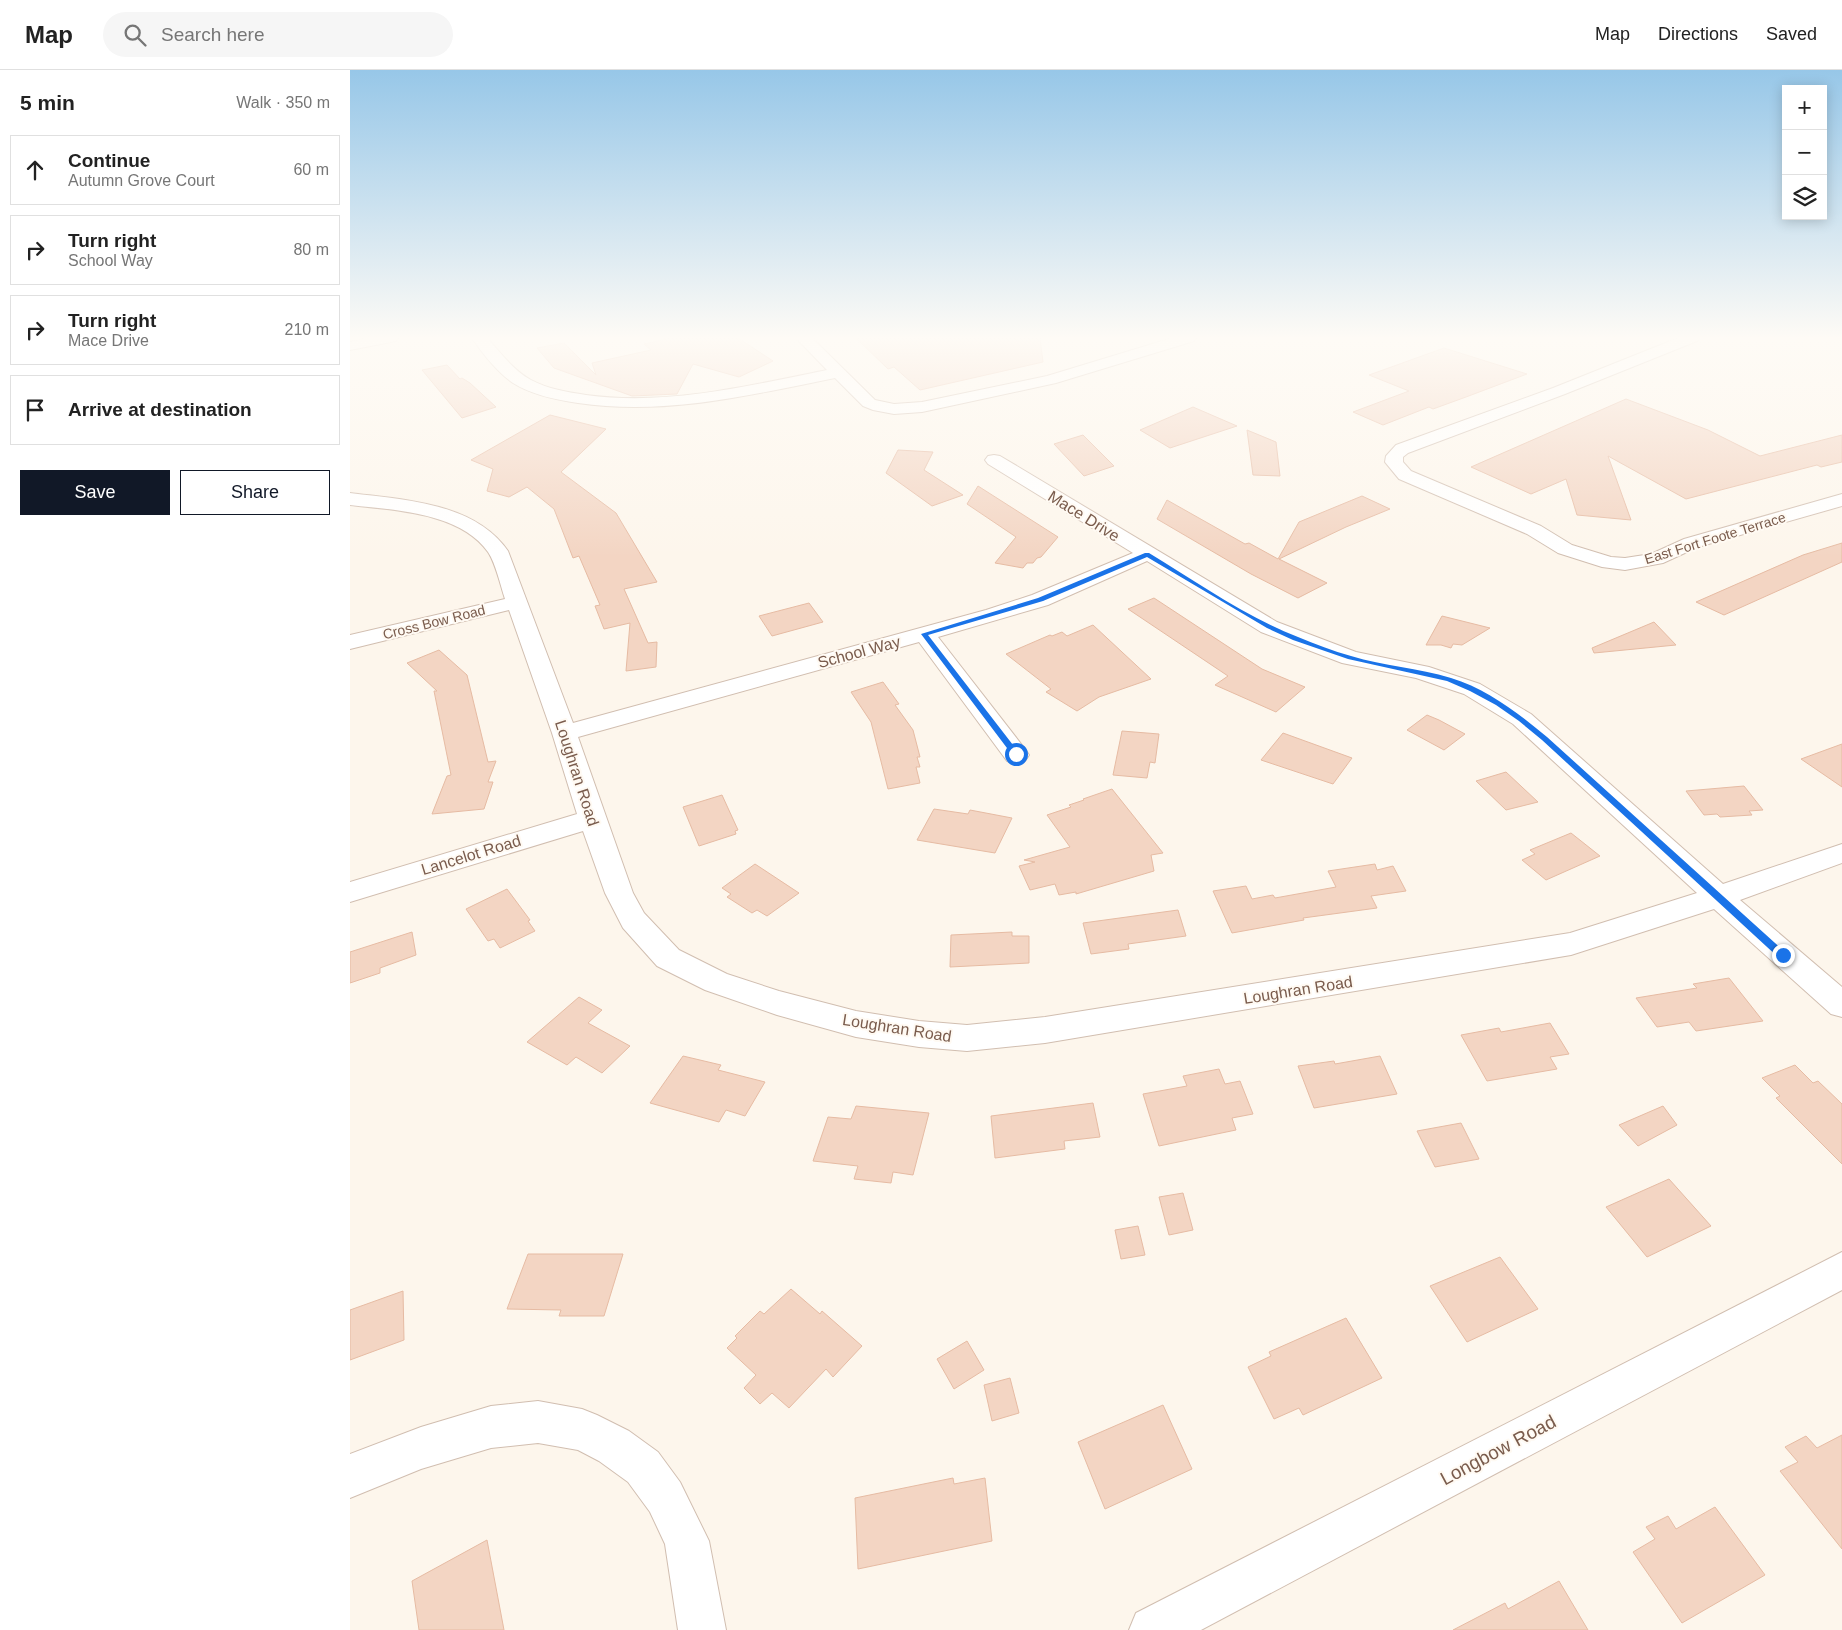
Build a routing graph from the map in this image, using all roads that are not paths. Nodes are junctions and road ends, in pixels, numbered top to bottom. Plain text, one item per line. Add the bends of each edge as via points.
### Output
1 (1505, 411) edge
2 (994, 460) dead end
3 (350, 500) edge
4 (1842, 500) edge
5 (1147, 554) junction
6 (517, 602) junction
7 (924, 634) junction
8 (350, 642) edge
9 (564, 733) junction
10 (1016, 754) dead end
11 (592, 819) junction
12 (1842, 853) edge
13 (350, 892) edge
14 (1718, 897) junction
15 (1842, 1005) edge
16 (1842, 1270) edge
17 (350, 1476) edge
18 (702, 1630) edge
19 (1153, 1630) edge

1 - 4 street, East Fort Foote Terrace via 1395,453 1394,465 1405,475 1534,530 1565,549 1609,563 1656,559 1691,543
2 - 5 street, Mace Drive
3 - 6 street, Loughran Road via 433,513 472,527 488,538 498,551
5 - 7 street, School Way via 1040,600
5 - 14 street, Mace Drive via 1269,627 1296,639 1350,658 1449,680 1498,703 1544,739
6 - 8 street, Cross Bow Road
6 - 9 street, Loughran Road
7 - 9 street, School Way
7 - 10 street
9 - 11 street, Loughran Road
11 - 13 street, Lancelot Road
11 - 14 street, Loughran Road via 633,920 668,958 716,982 777,1004 856,1024 957,1037 1045,1030 1571,944
12 - 14 street, Loughran Road
14 - 15 street, Mace Drive
16 - 19 street, Longbow Road
17 - 18 street via 422,1448 491,1427 538,1422 582,1430 614,1446 643,1467 665,1496 687,1541

